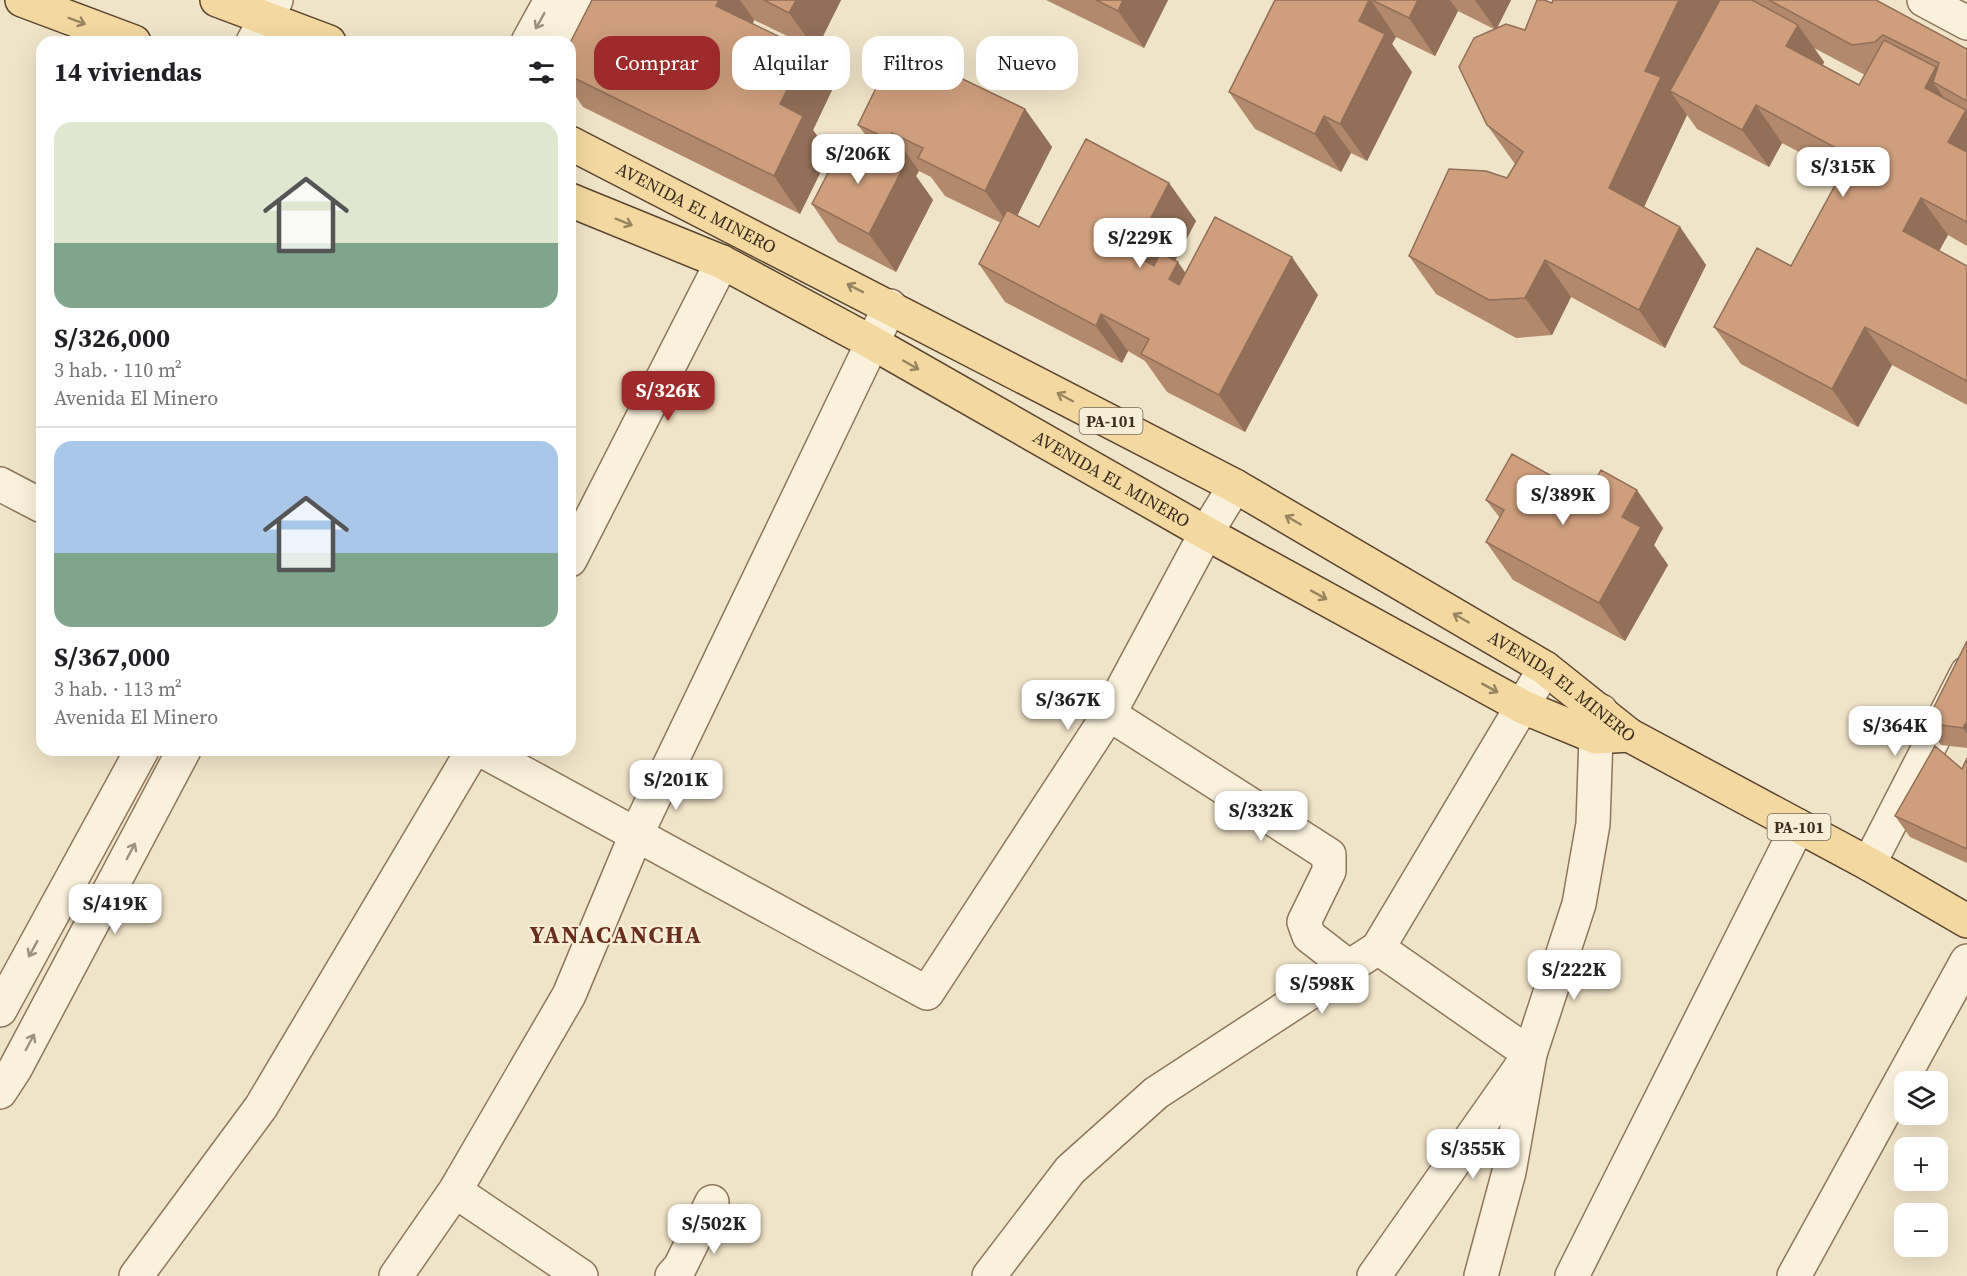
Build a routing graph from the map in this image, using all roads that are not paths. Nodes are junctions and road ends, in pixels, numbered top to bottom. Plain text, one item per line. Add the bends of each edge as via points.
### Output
1 (22, 0) edge
2 (217, 0) edge
3 (551, 0) edge
4 (585, 0) edge
5 (1924, 0) edge
6 (265, 20) edge
7 (1967, 23) edge
8 (118, 36) edge
9 (312, 36) edge
10 (531, 36) edge
11 (565, 36) edge
12 (576, 146) edge
13 (576, 202) edge
14 (693, 206) junction
15 (674, 242) junction
16 (722, 262) junction
17 (890, 306) junction
18 (871, 342) junction
19 (0, 484) edge
20 (1235, 486) junction
21 (36, 504) edge
22 (1206, 533) junction
23 (576, 548) edge
24 (1545, 668) junction
25 (1967, 673) edge
26 (1523, 706) junction
27 (1109, 714) junction
28 (1599, 724) junction
29 (139, 756) edge
30 (181, 756) edge
31 (469, 756) edge
32 (492, 756) edge
33 (1798, 826) junction
34 (636, 834) junction
35 (1869, 864) junction
36 (1967, 921) edge
37 (1378, 948) junction
38 (1967, 962) edge
39 (1349, 967) junction
40 (0, 1010) edge
41 (1530, 1054) junction
42 (0, 1092) edge
43 (455, 1191) junction
44 (712, 1202) dead end
45 (136, 1276) edge
46 (396, 1276) edge
47 (581, 1276) edge
48 (672, 1276) edge
49 (988, 1276) edge
50 (1374, 1276) edge
51 (1481, 1276) edge
52 (1572, 1276) edge
53 (1794, 1276) edge

1 -> 8 main road
2 - 6 main road
3 -> 10 street
4 - 11 street
5 - 7 street
6 - 9 main road
12 - 14 main road, AVENIDA EL MINERO / PA-101
13 -> 15 main road, AVENIDA EL MINERO / PA-101
14 - 15 main road
17 -> 14 main road, AVENIDA EL MINERO / PA-101
15 - 16 main road, AVENIDA EL MINERO / PA-101
16 - 18 main road, AVENIDA EL MINERO / PA-101
16 - 23 street
17 - 18 street
20 -> 17 main road, AVENIDA EL MINERO / PA-101
18 -> 22 main road, AVENIDA EL MINERO / PA-101
18 - 34 street
19 - 21 street
20 - 22 street
24 -> 20 main road, AVENIDA EL MINERO / PA-101
22 -> 26 main road, AVENIDA EL MINERO / PA-101
22 - 27 street
24 - 26 street
24 - 28 main road, AVENIDA EL MINERO / PA-101
25 - 35 street
26 - 28 main road, AVENIDA EL MINERO / PA-101
26 - 37 street
27 - 34 street via 927,993
27 - 39 street via 1329,855 1329,871 1304,922 1310,936
28 - 33 main road, AVENIDA EL MINERO / PA-101 via 1629,735
28 - 41 street via 1593,824 1579,904
29 -> 40 street
42 -> 30 street
31 - 45 street via 261,1107
32 - 34 street
33 - 35 main road, PA-101
33 - 52 street
34 - 43 street via 570,995
35 - 36 main road, PA-101
37 - 39 street
37 - 41 street
38 - 53 street
39 - 49 street via 1156,1093 1070,1170
41 - 50 street
41 - 51 street via 1509,1172
43 - 46 street
43 - 47 street
44 - 48 street

